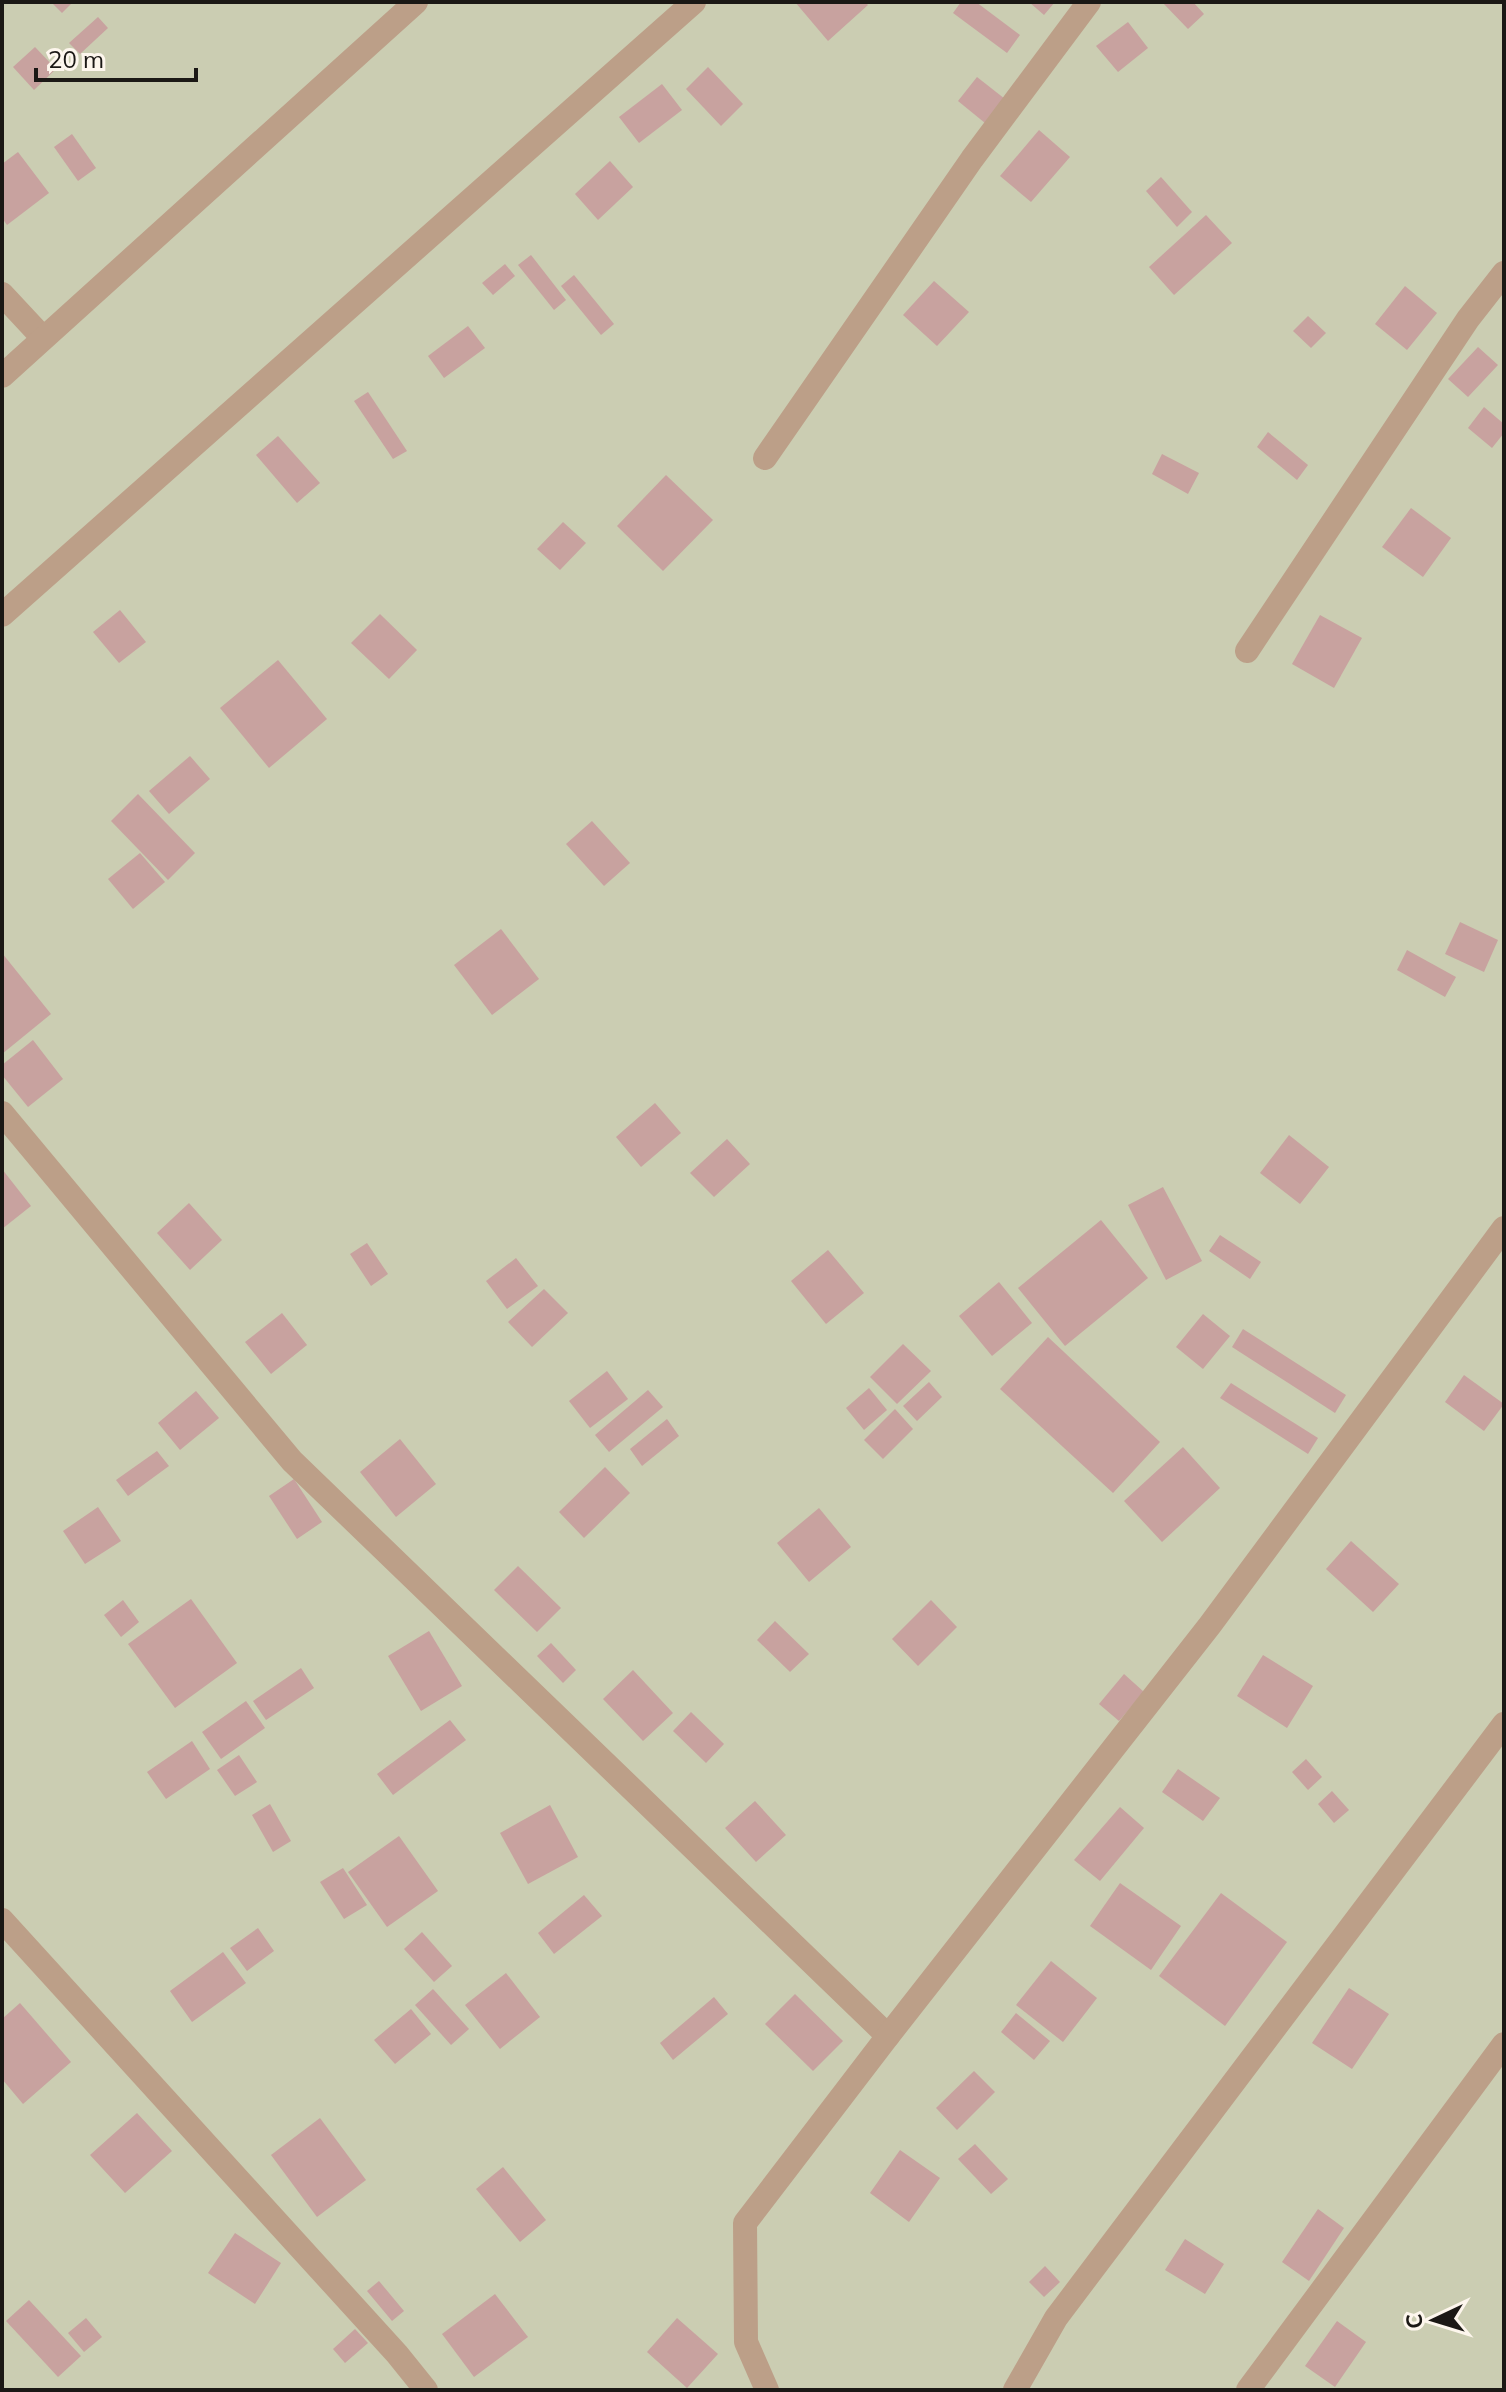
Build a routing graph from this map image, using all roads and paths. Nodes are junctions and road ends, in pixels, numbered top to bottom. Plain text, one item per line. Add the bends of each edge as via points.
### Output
1 (416, 2) edge
2 (694, 2) edge
3 (1089, 2) edge
4 (1504, 273) edge
5 (2, 294) edge
6 (43, 338) junction
7 (2, 376) edge
8 (765, 458) dead end
9 (2, 615) edge
10 (1247, 651) dead end
11 (2, 1113) edge
12 (1504, 1228) edge
13 (1504, 1724) edge
14 (2, 1920) edge
15 (888, 2036) junction
16 (1504, 2044) edge
17 (426, 2390) edge
18 (767, 2390) edge
19 (1015, 2390) edge
20 (1248, 2390) edge

1 - 6 street
2 - 9 street
3 - 8 street via 972,159
4 - 10 street
5 - 6 street
6 - 7 street
11 - 15 street via 292,1461
12 - 15 street via 1210,1625
13 - 19 street via 1056,2318
14 - 17 street
15 - 18 street via 745,2223 746,2342
16 - 20 street

